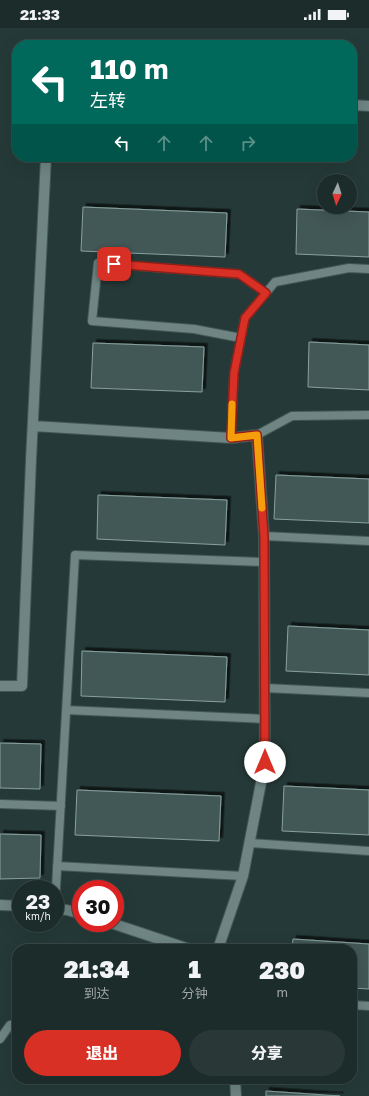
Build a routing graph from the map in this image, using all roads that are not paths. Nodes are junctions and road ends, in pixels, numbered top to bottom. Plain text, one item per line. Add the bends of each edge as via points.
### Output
1 (357, 105) edge
2 (369, 106) edge
3 (46, 162) edge
4 (369, 269) edge
5 (266, 293) junction
6 (241, 338) junction
7 (369, 415) edge
8 (33, 426) junction
9 (257, 435) junction
10 (231, 438) junction
11 (264, 536) junction
12 (369, 541) edge
13 (264, 562) junction
14 (0, 686) edge
15 (265, 688) junction
16 (369, 693) edge
17 (66, 710) junction
18 (265, 719) junction
19 (0, 804) edge
20 (61, 806) junction
21 (250, 843) junction
22 (369, 851) edge
23 (57, 866) junction
24 (244, 876) junction
25 (56, 880) edge
26 (0, 905) edge
27 (12, 906) edge
28 (124, 927) edge
29 (174, 944) edge
30 (220, 944) edge
31 (357, 1005) edge
32 (369, 1006) edge
33 (12, 1025) edge
34 (0, 1039) edge
35 (235, 1084) edge
36 (236, 1096) edge

1 - 2 street
3 - 8 street
4 - 5 lane via 349,268 275,282
5 - 6 lane via 245,318
5 - 6 lane via 239,274 98,263 92,321 194,328
6 - 10 lane via 234,373
7 - 9 lane via 292,416
8 - 10 street
8 - 14 street via 22,686
9 - 10 street
9 - 11 street
11 - 12 lane
11 - 13 street
13 - 15 street
13 - 17 lane via 75,555
15 - 16 lane
15 - 18 street
17 - 18 lane
17 - 20 lane
18 - 21 street via 265,762
19 - 20 lane
20 - 23 lane
21 - 22 lane
21 - 24 street
23 - 24 lane
23 - 25 lane
24 - 30 street
26 - 27 street
28 - 29 street
31 - 32 lane
33 - 34 lane
35 - 36 street

